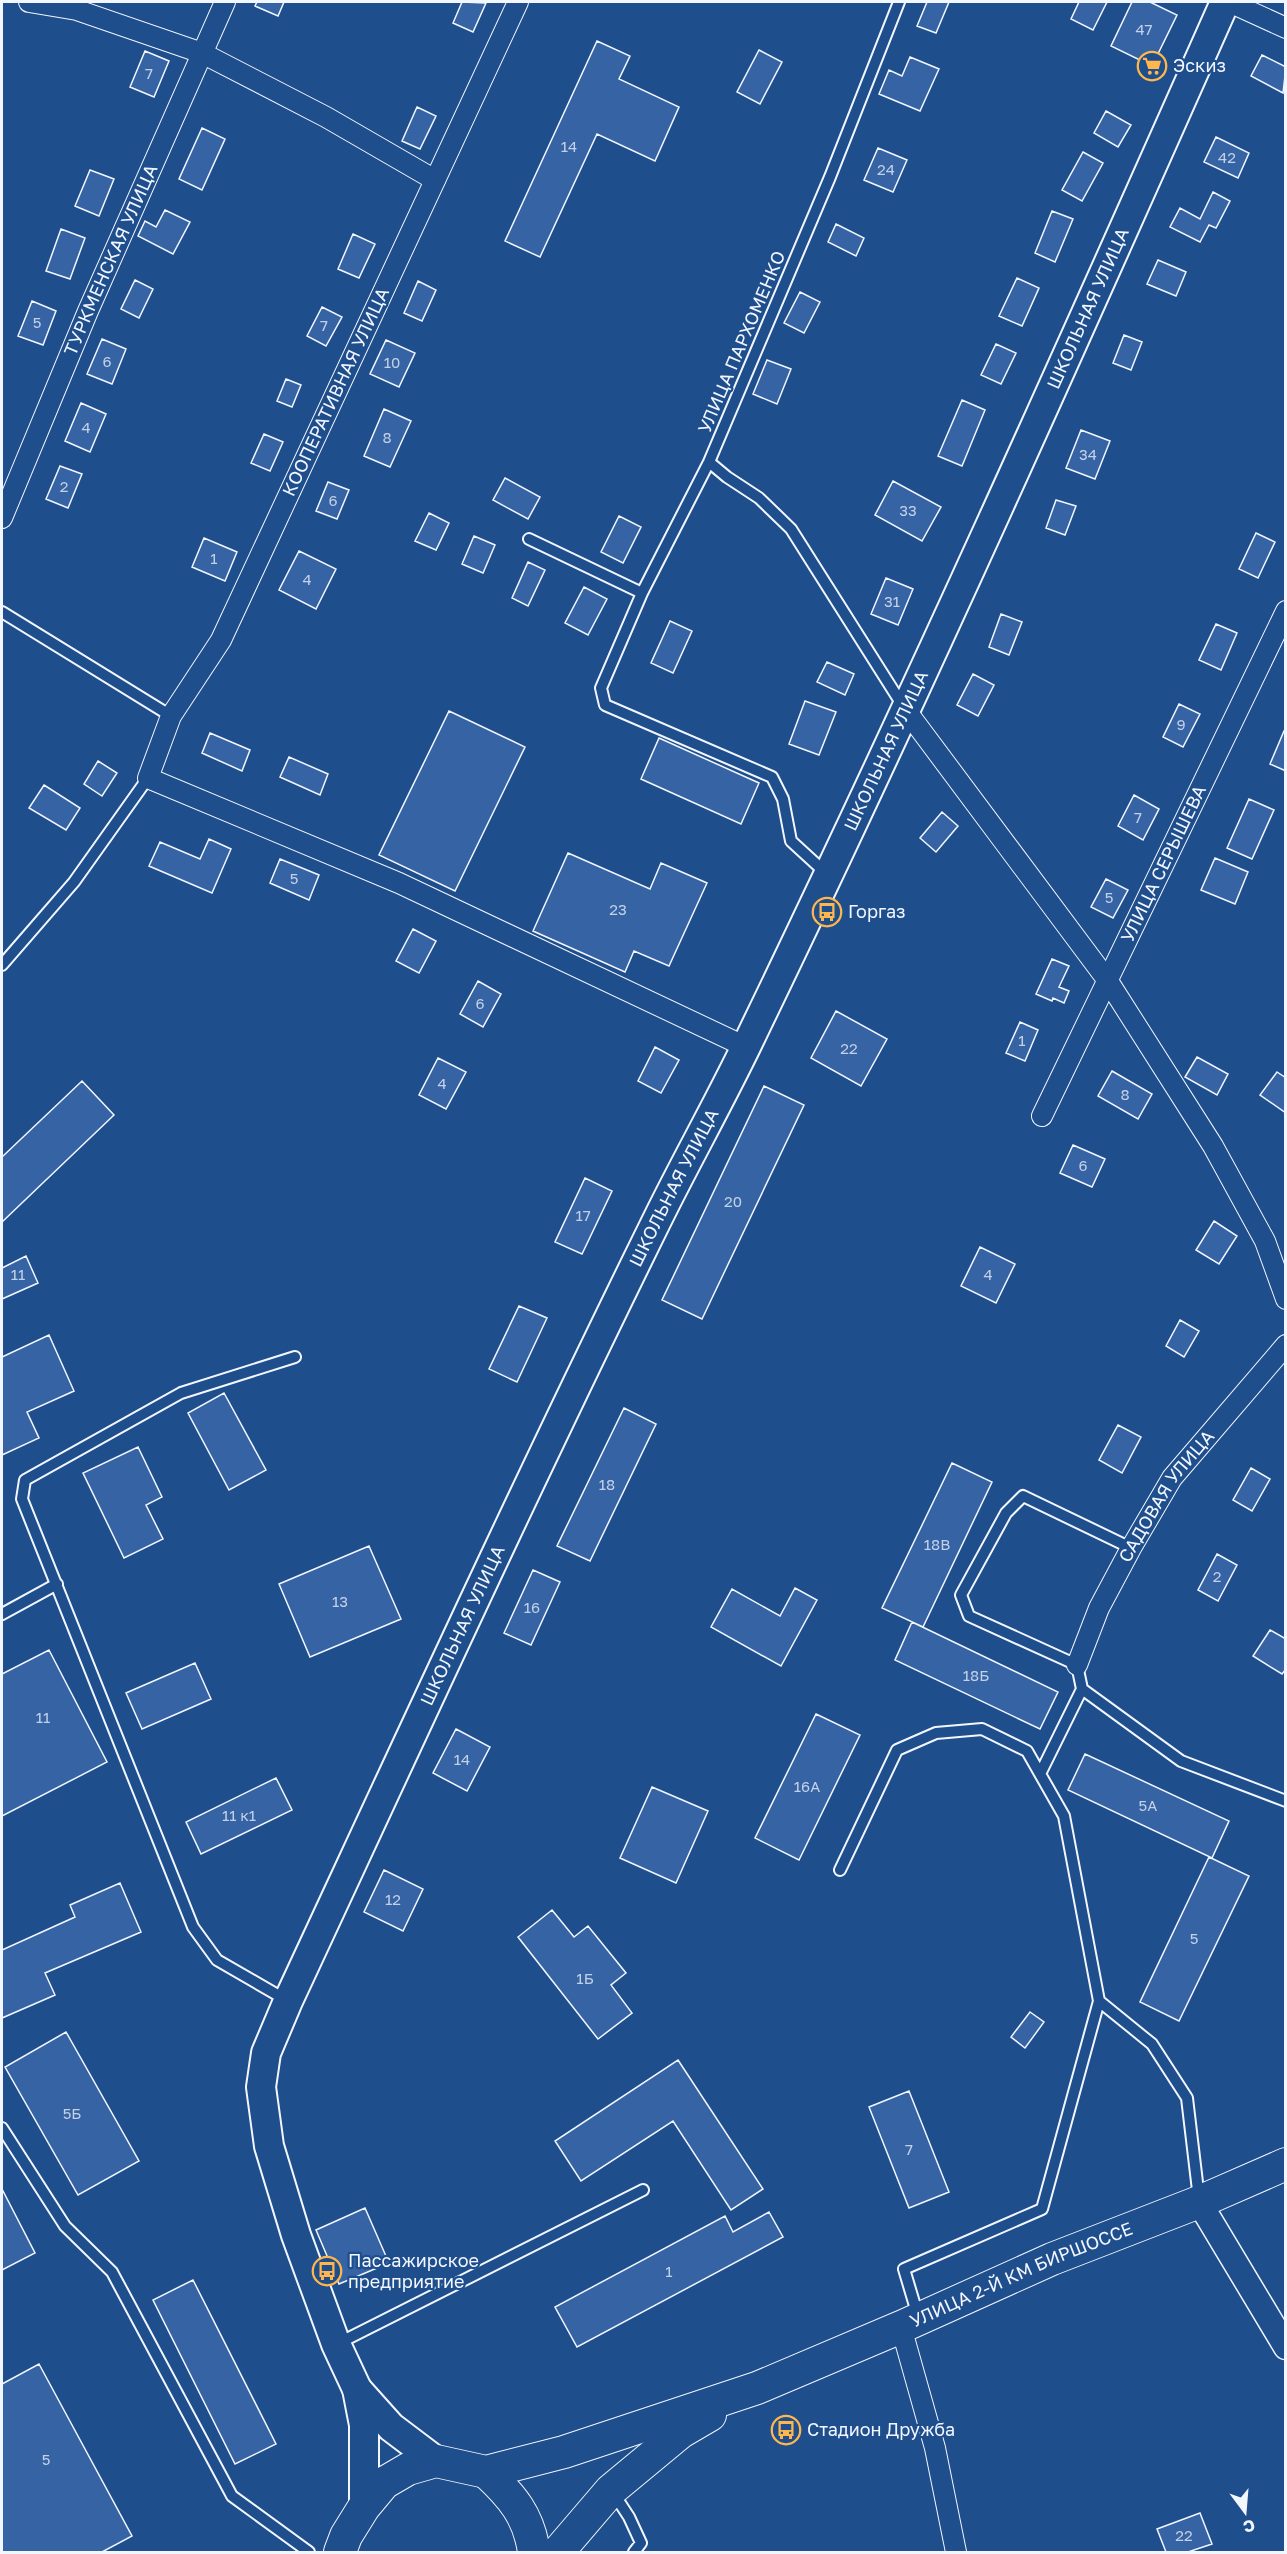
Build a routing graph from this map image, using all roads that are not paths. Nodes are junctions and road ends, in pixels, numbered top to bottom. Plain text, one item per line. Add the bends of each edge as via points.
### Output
1 (28, 2) edge
2 (225, 2) edge
3 (518, 2) edge
4 (898, 2) edge
5 (1227, 2) edge
6 (1286, 28) edge
7 (202, 53) junction
8 (435, 180) junction
9 (709, 462) junction
10 (2, 518) edge
11 (530, 540) dead end
12 (642, 593) junction
13 (1286, 611) edge
14 (2, 612) edge
15 (905, 709) junction
16 (171, 716) junction
17 (148, 778) junction
18 (827, 874) junction
19 (2, 965) edge
20 (1108, 981) junction
21 (746, 1047) junction
22 (1042, 1116) dead end
23 (1286, 1299) edge
24 (1286, 1344) edge
25 (295, 1357) dead end
26 (1131, 1548) junction
27 (57, 1584) junction
28 (2, 1614) edge
29 (1077, 1665) junction
30 (1082, 1689) junction
31 (1040, 1774) junction
32 (1286, 1801) edge
33 (840, 1870) dead end
34 (288, 2001) junction
35 (1099, 2001) junction
36 (2, 2128) edge
37 (1286, 2164) edge
38 (643, 2190) dead end
39 (1199, 2202) junction
40 (910, 2323) junction
41 (336, 2344) junction
42 (1286, 2347) edge
43 (757, 2388) junction
44 (357, 2389) junction
45 (436, 2461) junction
46 (486, 2472) junction
47 (611, 2490) junction
48 (364, 2506) junction
49 (309, 2553) edge
50 (340, 2553) edge
51 (534, 2553) edge
52 (558, 2553) edge
53 (634, 2553) edge
54 (956, 2553) edge

1 - 7 street via 77,10
2 - 7 street, ТУРКМЕНСКАЯ УЛИЦА
3 - 8 street, КООПЕРАТИВНАЯ УЛИЦА
4 - 9 lane, УЛИЦА ПАРХОМЕНКО via 825,188
5 - 6 street
5 - 15 main road, ШКОЛЬНАЯ УЛИЦА
7 - 8 street via 326,117
7 - 10 street, ТУРКМЕНСКАЯ УЛИЦА
8 - 16 street, КООПЕРАТИВНАЯ УЛИЦА via 221,640
9 - 12 lane, УЛИЦА ПАРХОМЕНКО
9 - 15 lane via 759,498 791,529
11 - 12 lane
12 - 18 lane, УЛИЦА ПАРХОМЕНКО via 601,688 606,705 772,777 783,799 791,841
13 - 20 street, УЛИЦА СЕРЫШЕВА
14 - 16 lane
15 - 18 main road, ШКОЛЬНАЯ УЛИЦА
15 - 20 street
16 - 17 street, КООПЕРАТИВНАЯ УЛИЦА
17 - 19 lane via 74,882
17 - 21 street via 399,883
18 - 21 main road, ШКОЛЬНАЯ УЛИЦА
20 - 22 street, УЛИЦА СЕРЫШЕВА
20 - 23 street via 1213,1146 1265,1241
21 - 34 main road, ШКОЛЬНАЯ УЛИЦА via 660,1214 516,1512
24 - 26 street, САДОВАЯ УЛИЦА via 1172,1478
25 - 27 lane via 181,1394 25,1480 22,1499
26 - 29 street, САДОВАЯ УЛИЦА via 1099,1608
26 - 29 lane via 1023,1496 1006,1513 961,1595 969,1616
27 - 28 lane
27 - 34 lane via 193,1927 217,1960
29 - 30 lane
30 - 31 lane
30 - 32 lane via 1181,1761
31 - 33 lane via 1027,1751 982,1729 936,1733 897,1750
31 - 35 lane via 1064,1816
34 - 41 main road, ШКОЛЬНАЯ УЛИЦА via 266,2053 261,2087 269,2146
35 - 39 lane via 1152,2044 1187,2098
35 - 40 lane via 1041,2210 904,2269
36 - 49 lane via 65,2226 112,2272 232,2496
37 - 39 main road, УЛИЦА 2-Й КМ БИРШОССЕ
38 - 41 lane
39 - 40 main road, УЛИЦА 2-Й КМ БИРШОССЕ via 1052,2259
39 - 42 street
40 - 43 main road, УЛИЦА 2-Й КМ БИРШОССЕ
40 - 54 street
41 - 44 main road, ШКОЛЬНАЯ УЛИЦА
43 - 46 main road via 564,2452
43 - 47 main road via 681,2432
44 - 45 main road via 391,2427
44 - 48 main road via 364,2426
45 - 46 main road
45 - 48 main road via 408,2469 384,2483
46 - 51 main road via 511,2495 531,2534
47 - 52 main road
47 - 53 lane via 642,2543
48 - 50 main road

